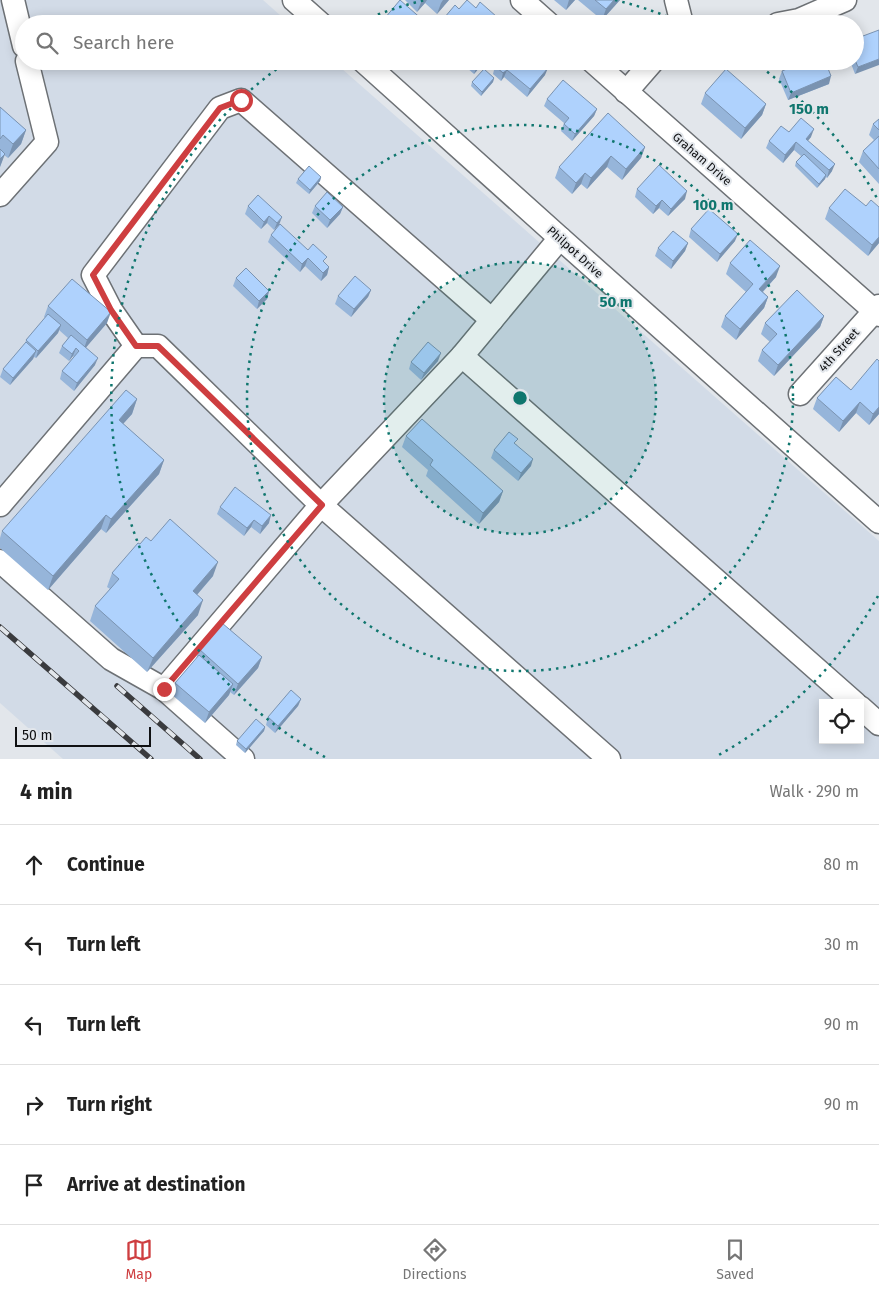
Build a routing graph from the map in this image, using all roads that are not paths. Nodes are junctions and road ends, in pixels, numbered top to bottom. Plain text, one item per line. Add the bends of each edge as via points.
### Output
1 (12, 0) edge
2 (294, 0) edge
3 (522, 0) edge
4 (676, 0) edge
5 (845, 0) edge
6 (16, 15) edge
7 (311, 15) edge
8 (539, 15) edge
9 (680, 15) edge
10 (810, 15) edge
11 (30, 70) edge
12 (373, 70) edge
13 (602, 70) edge
14 (645, 70) edge
15 (626, 92) junction
16 (0, 195) edge
17 (560, 238) junction
18 (877, 311) edge
19 (492, 320) junction
20 (136, 346) junction
21 (462, 356) junction
22 (800, 394) dead end
23 (0, 505) edge
24 (322, 505) junction
25 (879, 522) edge
26 (0, 561) edge
27 (164, 689) junction
28 (850, 699) edge
29 (864, 711) edge
30 (879, 724) edge
31 (243, 759) edge
32 (609, 759) edge

1 - 6 street
2 - 7 street
3 - 8 street
4 - 9 street
5 - 10 street
11 - 16 street via 47,142
12 - 17 street, Philpot Drive
13 - 15 street, Graham Drive
14 - 15 street
15 - 18 street, Graham Drive
17 - 19 street
17 - 25 street, Philpot Drive
18 - 22 street, 4th Street
19 - 20 street via 241,100 220,108 93,275 111,310
19 - 21 street
20 - 23 street
20 - 24 street via 158,346
21 - 24 street
21 - 28 street
24 - 27 street
24 - 32 street
26 - 27 street via 111,659
27 - 31 street
29 - 30 street

